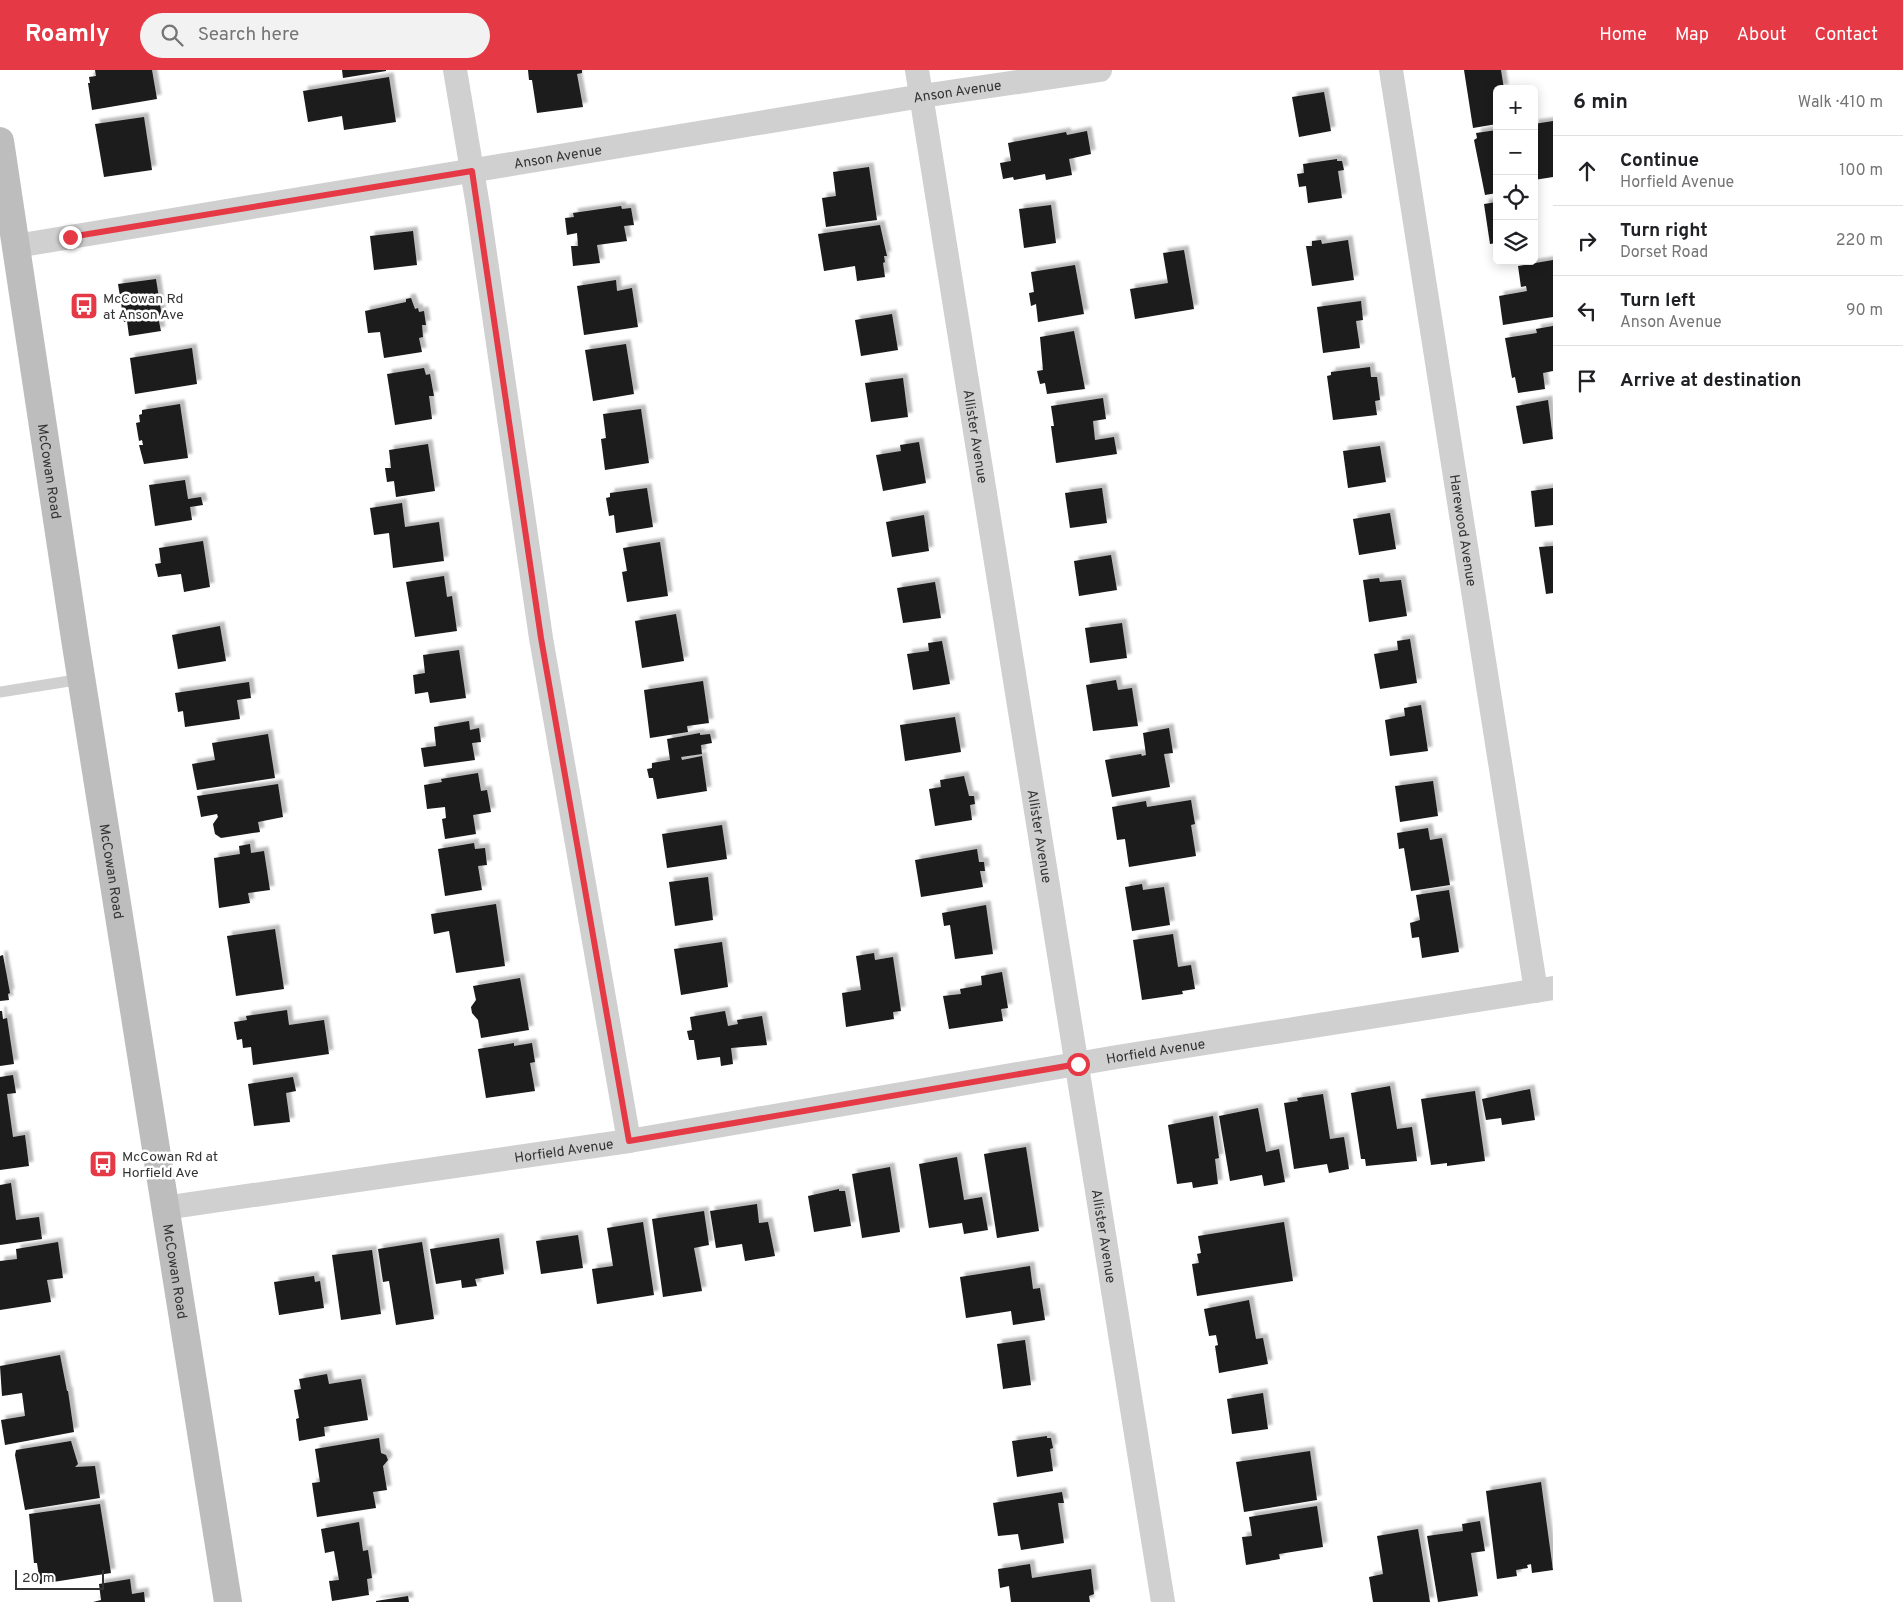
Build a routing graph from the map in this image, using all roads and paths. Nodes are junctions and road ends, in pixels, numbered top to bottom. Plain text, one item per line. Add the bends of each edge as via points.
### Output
1 (455, 70) edge
2 (917, 70) edge
3 (1100, 70) edge
4 (1390, 70) edge
5 (922, 96) junction
6 (0, 141) edge
7 (472, 171) junction
8 (16, 246) junction
9 (82, 679) junction
10 (0, 692) edge
11 (1545, 989) edge
12 (1078, 1064) junction
13 (629, 1141) junction
14 (164, 1208) junction
15 (228, 1602) edge
16 (1164, 1602) edge

1 - 7 street
2 - 5 street, Allister Avenue
3 - 5 street, Anson Avenue
4 - 11 street, Harewood Avenue
5 - 7 street, Anson Avenue
5 - 12 street, Allister Avenue
6 - 8 street, McCowan Road
7 - 8 street, Anson Avenue
7 - 13 street via 541,638
8 - 9 street, McCowan Road
9 - 10 lane
9 - 14 street, McCowan Road
11 - 12 street, Horfield Avenue
12 - 13 street, Horfield Avenue
12 - 16 street, Allister Avenue
13 - 14 street, Horfield Avenue
14 - 15 street, McCowan Road

